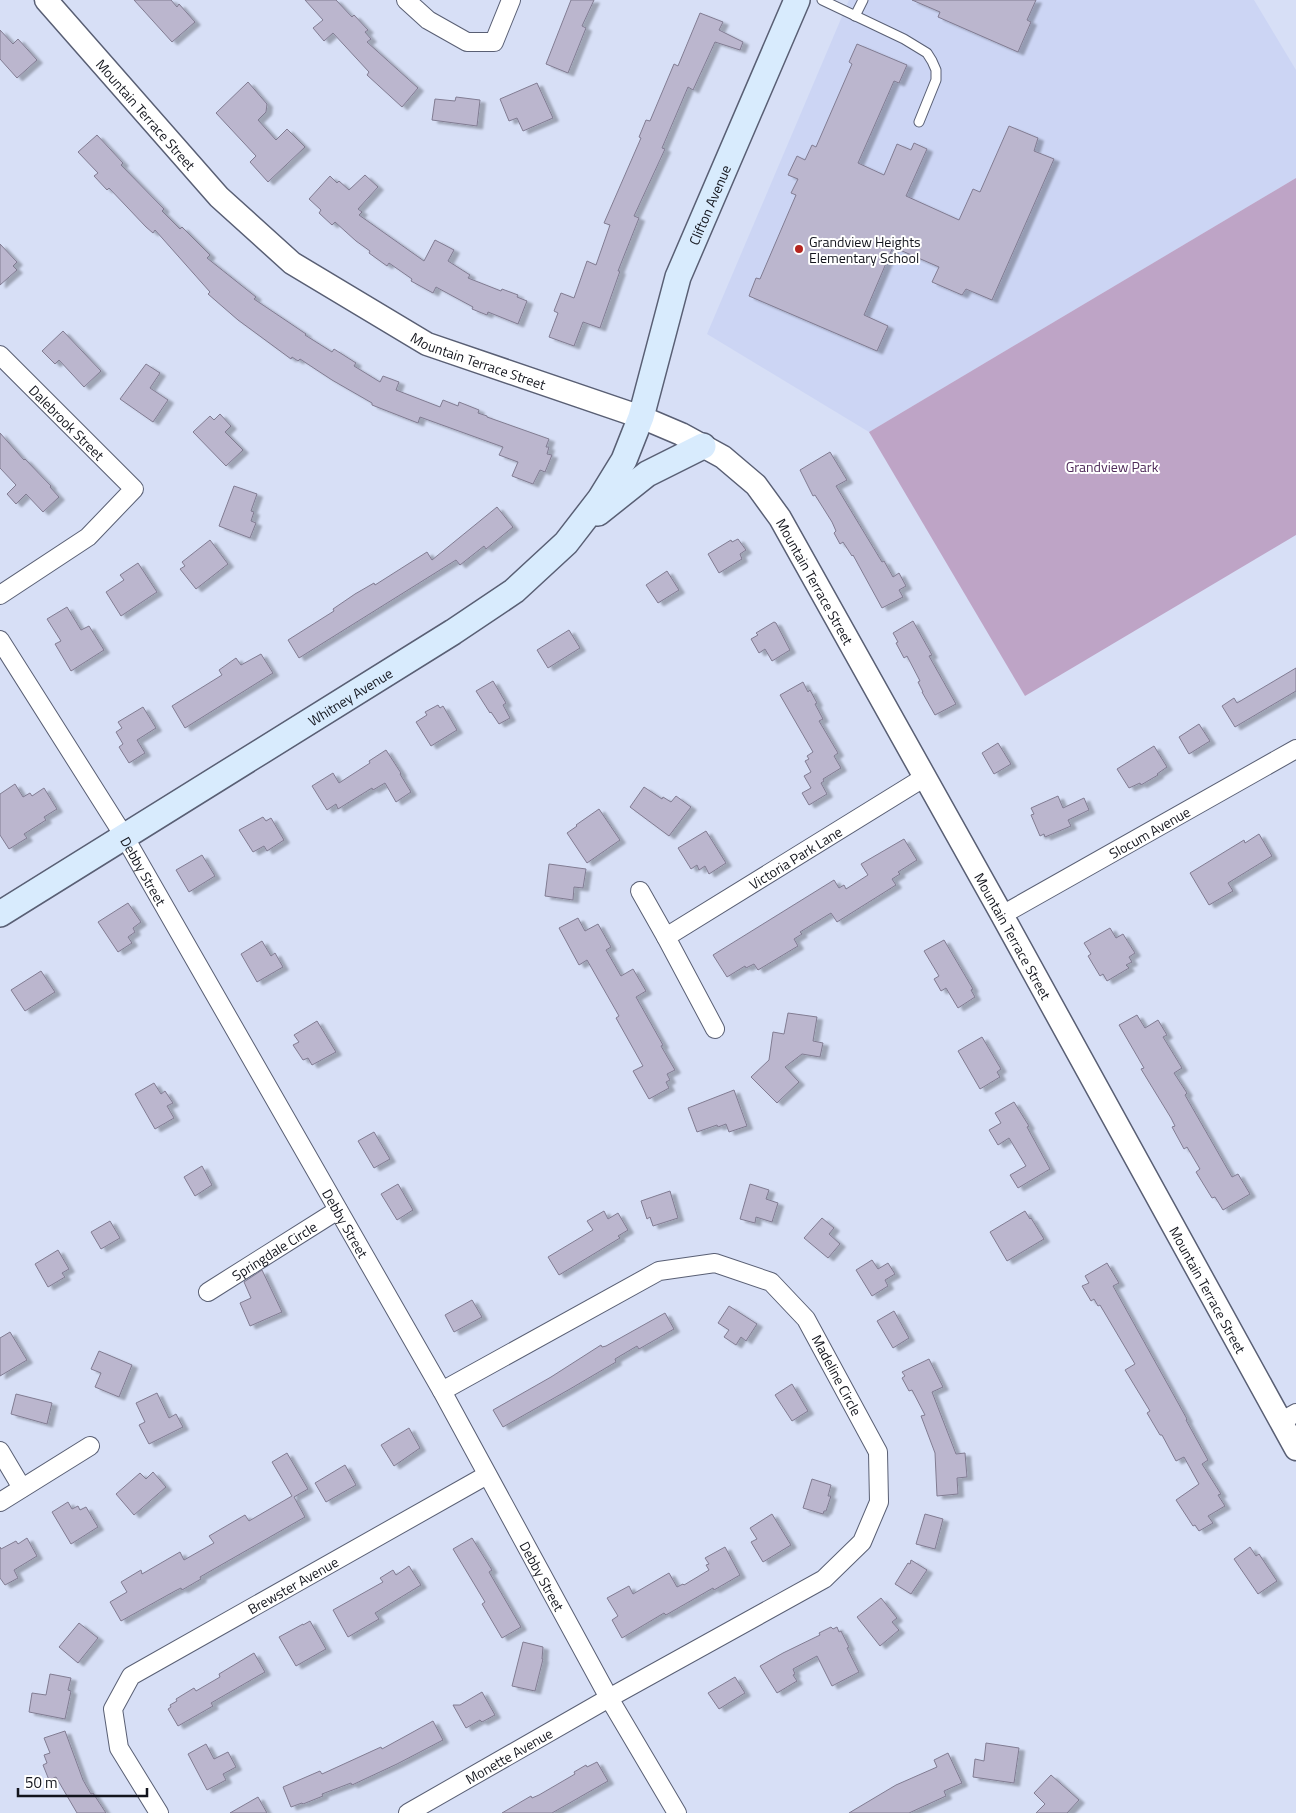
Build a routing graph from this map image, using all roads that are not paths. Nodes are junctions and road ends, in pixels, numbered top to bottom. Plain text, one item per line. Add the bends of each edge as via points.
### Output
1 (46, 0) edge
2 (406, 0) edge
3 (511, 0) edge
4 (797, 0) edge
5 (822, 0) edge
6 (862, 0) edge
7 (856, 16) junction
8 (919, 122) dead end
9 (0, 355) edge
10 (641, 417) junction
11 (702, 446) junction
12 (578, 528) junction
13 (0, 595) edge
14 (0, 640) edge
15 (1296, 749) edge
16 (925, 776) junction
17 (124, 836) junction
18 (640, 890) dead end
19 (0, 914) edge
20 (1002, 915) junction
21 (666, 938) junction
22 (714, 1029) dead end
23 (338, 1210) junction
24 (208, 1292) dead end
25 (442, 1391) junction
26 (1288, 1417) edge
27 (90, 1446) dead end
28 (1296, 1449) edge
29 (0, 1451) edge
30 (487, 1476) junction
31 (22, 1488) junction
32 (0, 1502) edge
33 (609, 1698) junction
34 (158, 1813) edge
35 (408, 1813) edge
36 (677, 1813) edge

1 - 10 street, Mountain Terrace Street via 219,197 292,263 427,344
2 - 3 street via 428,20 467,42 494,42
4 - 10 main road, Clifton Avenue via 678,277
5 - 7 lane
6 - 7 lane
7 - 8 lane via 919,47 932,61 936,80
9 - 13 street, Dalebrook Street via 134,489 88,538
10 - 11 street, Mountain Terrace Street
10 - 12 main road, Whitney Avenue via 624,460
11 - 12 main road via 647,474
11 - 16 street, Mountain Terrace Street via 723,457 756,485 780,518
12 - 17 main road, Whitney Avenue via 514,591
14 - 17 street, Debby Street
15 - 20 street, Slocum Avenue
16 - 20 street, Mountain Terrace Street
16 - 21 street, Victoria Park Lane
17 - 19 main road, Whitney Avenue
17 - 23 street, Debby Street
18 - 21 street
20 - 26 street, Mountain Terrace Street
21 - 22 street
23 - 24 street, Springdale Circle
23 - 25 street, Debby Street
25 - 30 street, Debby Street
25 - 33 street, Madeline Circle via 659,1271 715,1263 772,1282 806,1319 878,1452 879,1502 862,1542 824,1579
26 - 28 street, Mountain Terrace Street
27 - 31 street
29 - 31 street
30 - 33 street, Debby Street
30 - 34 street, Brewster Avenue via 131,1676 113,1709 119,1748
31 - 32 street
33 - 35 street, Monette Avenue
33 - 36 street, Debby Street

